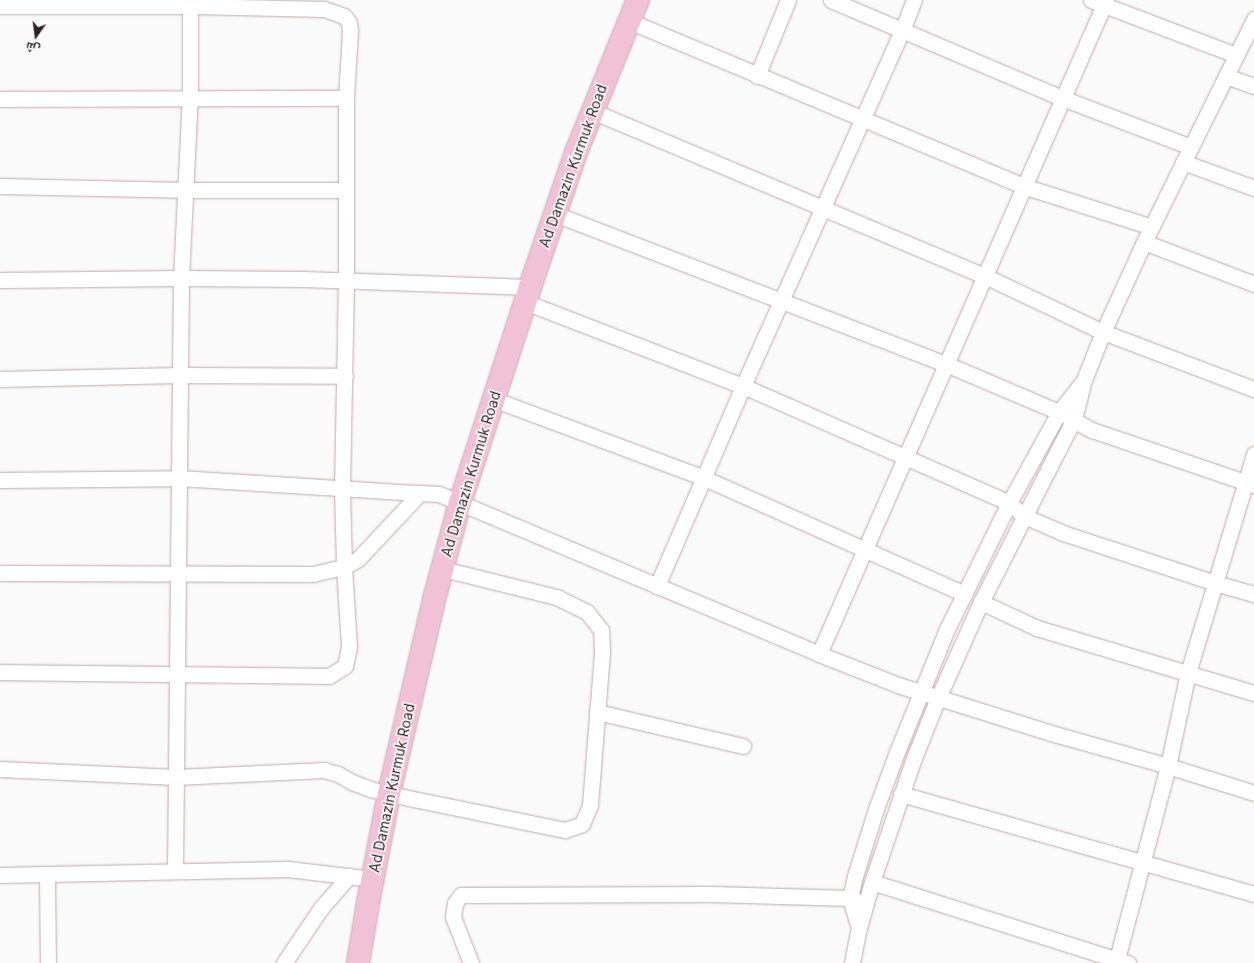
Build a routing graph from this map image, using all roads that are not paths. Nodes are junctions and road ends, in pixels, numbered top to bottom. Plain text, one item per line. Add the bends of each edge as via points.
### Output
1 (638, 0) edge
2 (788, 0) edge
3 (831, 0) edge
4 (914, 0) edge
5 (1100, 2) edge
6 (190, 3) edge
7 (325, 5) edge
8 (0, 6) edge
9 (1254, 19) edge
10 (629, 21) junction
11 (902, 31) junction
12 (1236, 55) junction
13 (757, 76) junction
14 (1226, 76) junction
15 (1254, 86) edge
16 (190, 98) junction
17 (346, 98) junction
18 (1062, 98) junction
19 (0, 99) edge
20 (592, 111) junction
21 (862, 120) junction
22 (1191, 147) junction
23 (1183, 162) junction
24 (0, 186) edge
25 (1023, 186) junction
26 (1254, 188) edge
27 (185, 190) junction
28 (345, 190) junction
29 (823, 208) junction
30 (555, 214) junction
31 (1152, 227) junction
32 (1144, 242) junction
33 (985, 276) junction
34 (181, 278) junction
35 (0, 280) edge
36 (346, 281) junction
37 (1254, 284) edge
38 (527, 294) junction
39 (782, 300) junction
40 (1103, 332) junction
41 (946, 364) junction
42 (180, 375) junction
43 (345, 376) junction
44 (0, 379) edge
45 (1084, 380) junction
46 (743, 386) junction
47 (1254, 389) edge
48 (494, 399) junction
49 (1059, 412) junction
50 (1074, 419) junction
51 (1254, 454) edge
52 (905, 457) junction
53 (179, 478) junction
54 (704, 478) junction
55 (0, 480) edge
56 (1249, 484) edge
57 (342, 489) junction
58 (420, 494) junction
59 (460, 503) junction
60 (1009, 503) junction
61 (1024, 516) junction
62 (865, 549) junction
63 (344, 567) junction
64 (442, 569) junction
65 (0, 573) edge
66 (178, 574) junction
67 (1215, 583) junction
68 (657, 586) junction
69 (964, 594) junction
70 (1254, 594) edge
71 (981, 602) junction
72 (819, 654) junction
73 (0, 672) edge
74 (1188, 673) junction
75 (177, 674) junction
76 (921, 692) junction
77 (1254, 693) edge
78 (938, 698) junction
79 (597, 712) junction
80 (743, 746) dead end
81 (1168, 766) junction
82 (0, 769) edge
83 (176, 777) junction
84 (1254, 793) edge
85 (389, 794) junction
86 (901, 794) junction
87 (1142, 864) junction
88 (176, 871) junction
89 (47, 874) junction
90 (0, 875) edge
91 (349, 876) junction
92 (372, 879) junction
93 (872, 882) junction
94 (1254, 894) edge
95 (850, 898) junction
96 (866, 904) junction
97 (859, 928) junction
98 (1123, 961) edge
99 (48, 963) edge
100 (284, 963) edge
101 (358, 963) edge
102 (471, 963) edge
103 (852, 963) edge

1 - 10 highway, Ad Damazin Kurmuk Road
2 - 13 street
3 - 11 street
4 - 11 street
5 - 12 street
5 - 18 street
6 - 7 street
6 - 8 street
6 - 16 street
7 - 17 street via 344,16 349,23
9 - 12 street
10 - 13 street
10 - 20 highway, Ad Damazin Kurmuk Road
11 - 18 street
11 - 21 street
12 - 14 street
13 - 21 street
14 - 15 street
14 - 22 street
16 - 17 street
16 - 19 street
16 - 27 street
17 - 28 street
18 - 22 street
18 - 25 street
20 - 29 street
20 - 30 highway, Ad Damazin Kurmuk Road
21 - 25 street
21 - 29 street
22 - 23 street
23 - 26 street
23 - 31 street
24 - 27 street
25 - 31 street
25 - 33 street
27 - 28 street
27 - 34 street
28 - 36 street
29 - 33 street
29 - 39 street
30 - 38 highway, Ad Damazin Kurmuk Road
30 - 39 street
31 - 32 street
32 - 37 street
32 - 40 street
33 - 40 street
33 - 41 street
34 - 35 street
34 - 36 street
34 - 42 street
36 - 38 street
36 - 43 street
38 - 46 street
38 - 48 highway, Ad Damazin Kurmuk Road
39 - 41 street
39 - 46 street
40 - 45 street
40 - 47 street
41 - 49 street
41 - 52 street
42 - 43 street
42 - 44 street
42 - 53 street
43 - 57 street
45 - 49 street
45 - 50 street
46 - 52 street
46 - 54 street
48 - 54 street
48 - 59 highway, Ad Damazin Kurmuk Road
49 - 50 street
49 - 60 street
50 - 56 street via 1100,433
50 - 61 street
51 - 56 street
52 - 60 street
52 - 62 street
53 - 55 street
53 - 57 street
53 - 66 street
54 - 62 street
54 - 68 street
56 - 67 street
57 - 58 street
57 - 63 street
58 - 59 street via 439,494
58 - 63 street via 358,559
59 - 64 highway, Ad Damazin Kurmuk Road
59 - 68 street
60 - 61 street
60 - 69 street
61 - 67 street via 1063,533
61 - 71 street
62 - 69 street
62 - 72 street
63 - 66 street via 313,574
63 - 75 street via 349,647 345,666 329,676
64 - 79 street via 556,597 588,612 601,630 602,653
64 - 85 highway, Ad Damazin Kurmuk Road
65 - 66 street
66 - 75 street
67 - 70 street
67 - 74 street
68 - 72 street
69 - 76 street
71 - 74 street via 1037,628
71 - 78 street
72 - 76 street via 898,686
73 - 75 street
74 - 77 street
74 - 81 street
75 - 83 street
76 - 78 street
76 - 95 street via 876,809
78 - 81 street
78 - 86 street
79 - 80 street
79 - 85 street via 590,805 582,824 565,830
81 - 84 street
81 - 87 street
82 - 83 street
83 - 85 street via 324,770
83 - 88 street
85 - 92 highway, Ad Damazin Kurmuk Road
86 - 87 street
86 - 93 street
87 - 94 street
87 - 98 street
88 - 89 street
88 - 91 street via 288,869
89 - 90 street
89 - 99 street
91 - 92 street
91 - 100 street via 321,908
92 - 101 highway, Ad Damazin Kurmuk Road
93 - 96 street
93 - 98 street
95 - 96 street
95 - 97 street
95 - 102 street via 712,894 461,896 455,903 453,917
96 - 97 street
97 - 103 street

